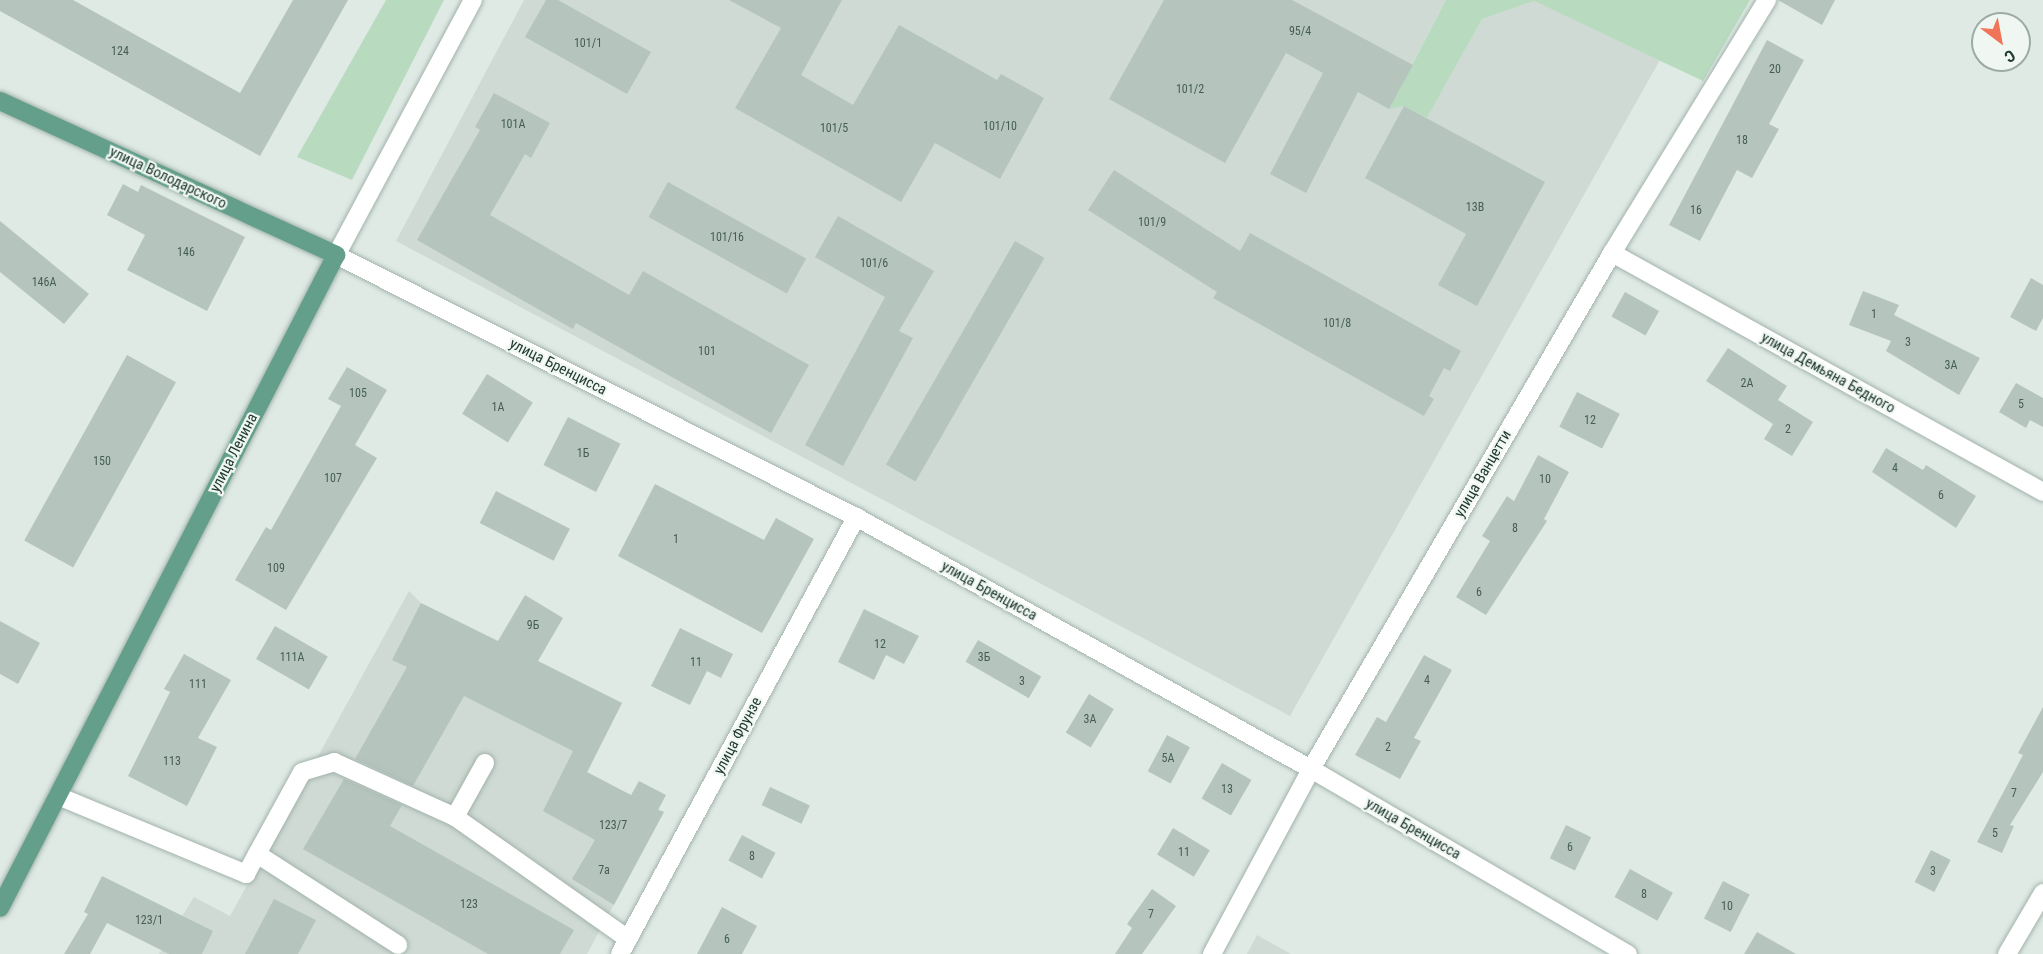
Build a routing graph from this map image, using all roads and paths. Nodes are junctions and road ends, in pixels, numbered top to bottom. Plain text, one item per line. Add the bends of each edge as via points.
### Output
1 (473, 0) edge
2 (1767, 0) edge
3 (0, 101) edge
4 (1612, 253) junction
5 (336, 255) junction
6 (2043, 492) edge
7 (856, 517) junction
8 (485, 763) dead end
9 (1311, 769) junction
10 (57, 796) junction
11 (455, 817) junction
12 (256, 854) junction
13 (2043, 893) edge
14 (0, 908) edge
15 (398, 945) dead end
16 (624, 946) edge
17 (1212, 954) edge
18 (1628, 954) edge
19 (2007, 954) edge

1 - 5 street, улица Ленина
2 - 4 street, улица Ванцетти
3 - 5 main road, улица Володарского
4 - 6 street, улица Демьяна Бедного
4 - 9 street, улица Ванцетти
5 - 7 street, улица Бренцисса
5 - 10 main road, улица Ленина
7 - 9 street, улица Бренцисса
7 - 16 street, улица Фрунзе
8 - 11 street
9 - 17 street, улица Ванцетти
9 - 18 street, улица Бренцисса
10 - 12 street via 246,874
10 - 14 main road, улица Ленина
11 - 12 street via 334,762 302,772
11 - 16 street
12 - 15 street
13 - 19 street

